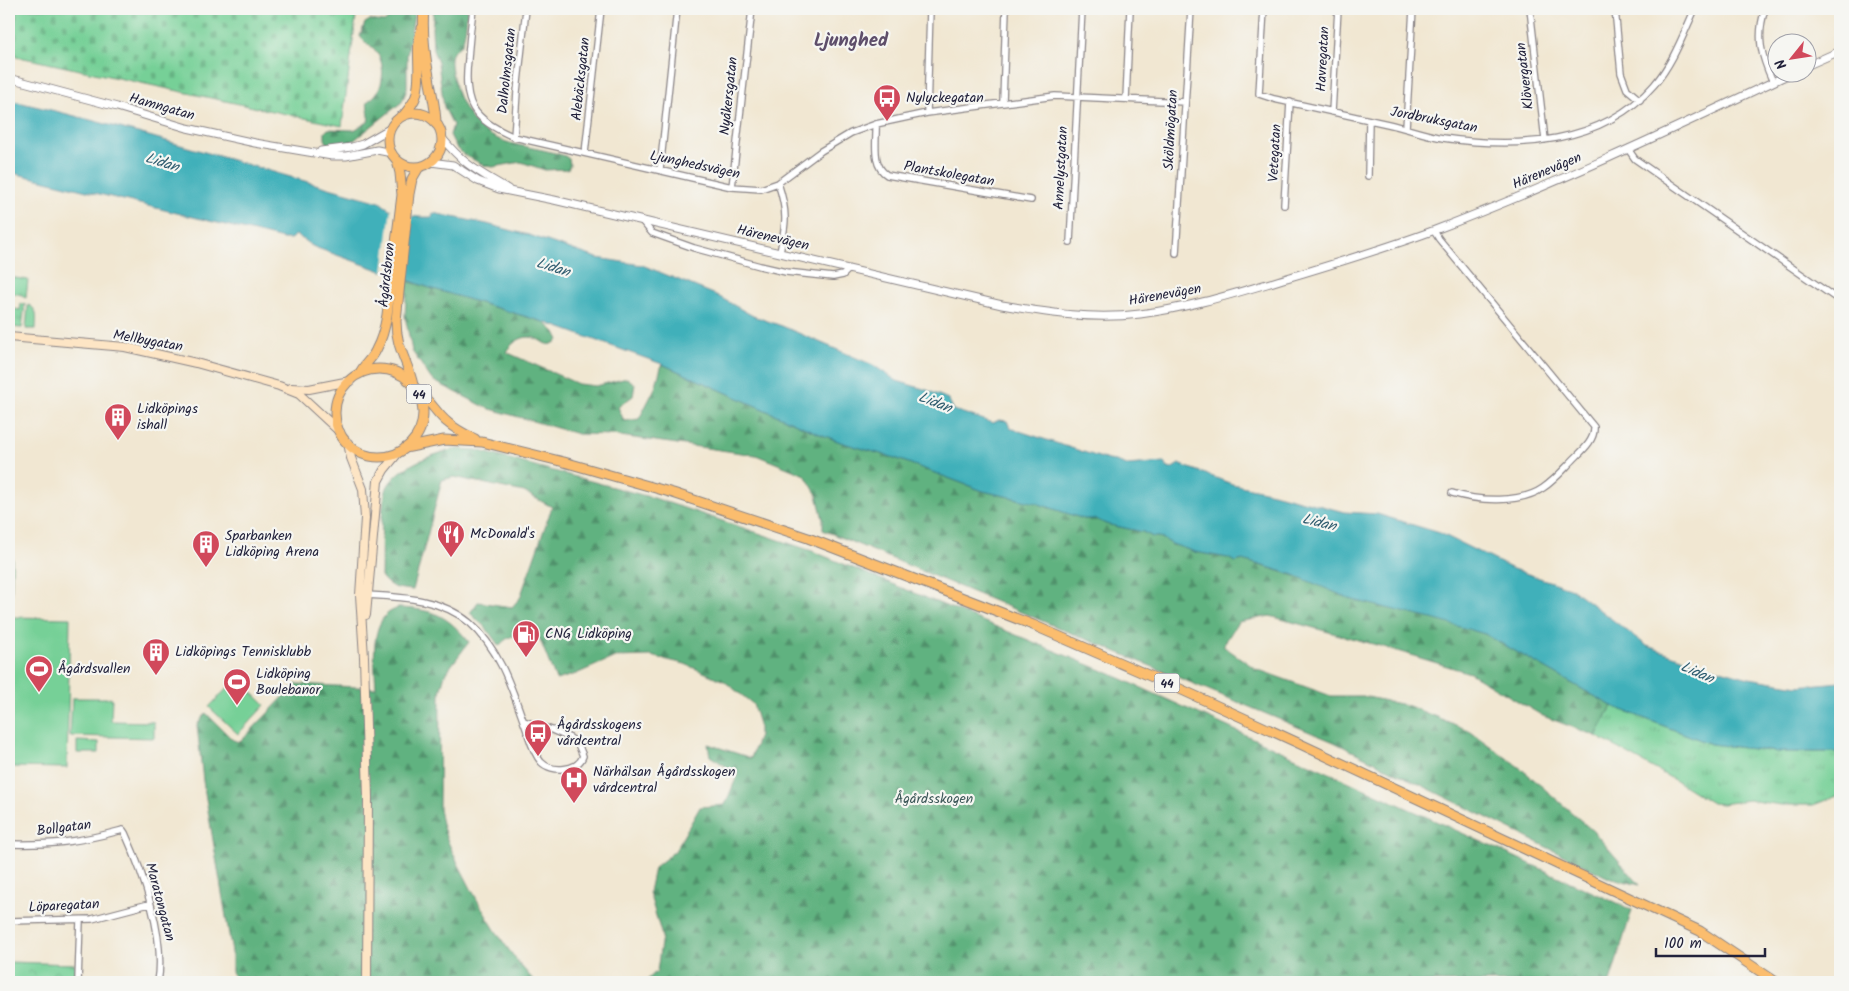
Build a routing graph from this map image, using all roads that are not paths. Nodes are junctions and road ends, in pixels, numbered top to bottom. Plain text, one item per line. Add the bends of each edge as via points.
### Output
1 (424, 9) edge
2 (473, 9) edge
3 (526, 9) edge
4 (601, 9) edge
5 (677, 9) edge
6 (752, 9) edge
7 (930, 9) edge
8 (1006, 9) edge
9 (1082, 9) edge
10 (1130, 9) edge
11 (1191, 9) edge
12 (1264, 9) edge
13 (1338, 9) edge
14 (1413, 9) edge
15 (1530, 9) edge
16 (1615, 9) edge
17 (1695, 9) edge
18 (1763, 9) edge
19 (423, 23) junction
20 (1840, 51) edge
21 (1816, 62) edge
22 (1766, 65) edge
23 (9, 78) edge
24 (1773, 82) edge
25 (1078, 96) junction
26 (1126, 99) junction
27 (1640, 100) junction
28 (1003, 102) junction
29 (1185, 102) junction
30 (1290, 102) junction
31 (1332, 112) junction
32 (927, 113) junction
33 (403, 116) junction
34 (1369, 120) junction
35 (436, 124) junction
36 (876, 124) junction
37 (391, 128) junction
38 (1406, 128) junction
39 (514, 136) junction
40 (442, 138) junction
41 (1545, 140) junction
42 (1628, 149) junction
43 (310, 152) junction
44 (585, 153) junction
45 (394, 157) junction
46 (431, 162) junction
47 (419, 167) junction
48 (660, 170) junction
49 (1368, 176) dead end
50 (778, 183) junction
51 (732, 187) junction
52 (511, 190) junction
53 (406, 194) junction
54 (1031, 200) dead end
55 (1284, 205) dead end
56 (641, 220) junction
57 (1434, 231) junction
58 (1070, 242) dead end
59 (780, 252) junction
60 (1176, 253) dead end
61 (849, 269) junction
62 (394, 299) junction
63 (1840, 301) edge
64 (9, 337) edge
65 (360, 373) junction
66 (350, 381) junction
67 (279, 386) junction
68 (416, 388) junction
69 (340, 432) junction
70 (482, 442) junction
71 (348, 443) junction
72 (402, 450) junction
73 (1452, 493) dead end
74 (364, 595) junction
75 (524, 721) junction
76 (122, 830) joint
77 (9, 844) edge
78 (150, 904) junction
79 (80, 920) junction
80 (9, 921) edge
81 (78, 982) edge
82 (158, 982) edge
83 (367, 982) edge
84 (1776, 982) edge

1 - 19 main road
2 - 39 street, Ljunghedsvägen via 467,94 484,121
3 - 39 street, Dalholmsgatan
4 - 44 street, Alebäcksgatan
5 - 48 street
6 - 51 street, Nyåkersgatan
7 - 32 street
8 - 28 street
9 - 25 street, Annelystgatan
10 - 26 street
11 - 29 street, Sköldmögatan
12 - 30 street, Jordbruksgatan via 1259,94
13 - 31 street, Havregatan
14 - 38 street
15 - 41 street, Klövergatan
16 - 27 street via 1621,73 1627,89
17 - 27 street, Jordbruksgatan via 1667,68
18 - 22 street via 1761,53
19 - 33 main road via 418,48 417,94
19 - 35 main road
20 - 21 street
23 - 43 street, Hamngatan via 195,130
24 - 42 street, Härenevägen
25 - 26 street, Ljunghedsvägen
25 - 28 street, Ljunghedsvägen
25 - 58 street, Annelystgatan
26 - 29 street, Ljunghedsvägen
27 - 41 street, Jordbruksgatan via 1602,124
28 - 32 street, Ljunghedsvägen
29 - 60 street, Sköldmögatan
30 - 31 street, Jordbruksgatan
30 - 55 street, Vetegatan
31 - 34 street, Jordbruksgatan
32 - 36 street, Ljunghedsvägen
33 - 35 main road via 421,114
33 - 37 main road
34 - 38 street, Jordbruksgatan
34 - 49 street
35 - 40 main road
36 - 50 street, Ljunghedsvägen via 836,141
36 - 54 street, Plantskolegatan via 877,163 887,175
37 - 43 street via 363,144
37 - 45 main road, 44 via 388,140
38 - 41 street, Jordbruksgatan via 1481,142
39 - 44 street, Ljunghedsvägen
40 - 46 main road via 440,152
40 - 52 street, Härenevägen via 463,162
42 - 57 street, Härenevägen
42 - 63 street via 1635,159
43 - 45 street via 339,156 377,150
44 - 48 street, Ljunghedsvägen
45 - 47 main road via 408,166
45 - 53 main road, Ågårdsbron / 44
46 - 47 main road
46 - 52 street, Härenevägen via 453,165 478,182
47 - 53 main road, Ågårdsbron / 44
48 - 51 street, Ljunghedsvägen
50 - 51 street, Ljunghedsvägen via 761,188
50 - 59 street via 786,220
52 - 56 street, Härenevägen
53 - 62 main road, Ågårdsbron / 44
56 - 59 street, Härenevägen
56 - 61 street via 660,236 760,266 833,277
57 - 61 street, Härenevägen via 1230,294 1139,314 1095,316 1040,312
57 - 73 street via 1594,427 1592,438 1576,457 1542,489 1530,495 1488,500
59 - 61 street, Härenevägen
62 - 65 main road, Ågårdsbron / 44 via 376,351
62 - 68 main road, Ågårdsbron / 44 via 400,350
64 - 67 main road, Mellbygatan via 125,347
65 - 66 main road, 44
65 - 68 main road, 44 via 389,370 406,378
66 - 67 main road, Mellbygatan via 309,390
66 - 69 main road, 44 via 340,393 336,409
67 - 69 main road, Mellbygatan via 299,394
68 - 70 main road, 44 via 446,422
68 - 72 main road, 44 via 423,407 422,422 416,437
69 - 71 main road, 44
70 - 72 main road, 44 via 444,440
70 - 84 main road, 44 via 673,493 808,538 1032,626 1180,689 1700,931
71 - 72 main road, 44 via 371,456 380,457
71 - 74 main road via 364,502
72 - 74 main road via 378,482
74 - 75 street via 424,601 460,615 486,641 501,666
74 - 83 main road
75 - 75 street via 544,764 561,769 581,762 583,756 578,744 560,733
76 - 77 street, Bollgatan via 62,844
76 - 78 street, Maratongatan via 131,846
78 - 79 street, Löparegatan via 109,916
78 - 82 street, Maratongatan via 159,947
79 - 80 street, Löparegatan
79 - 81 street

